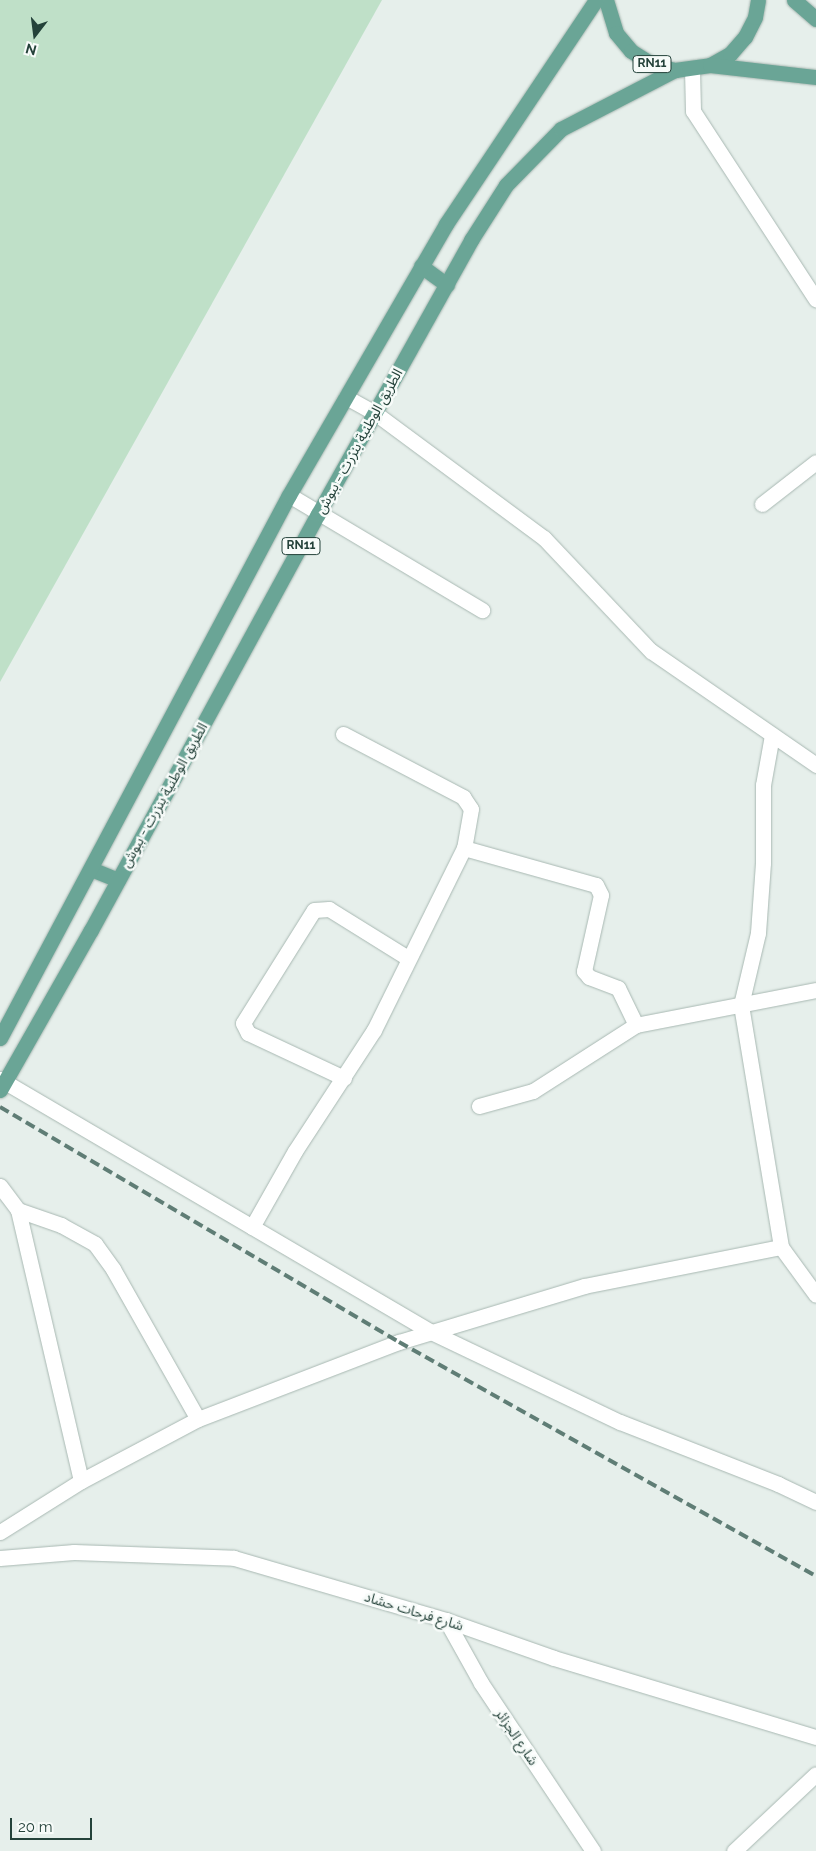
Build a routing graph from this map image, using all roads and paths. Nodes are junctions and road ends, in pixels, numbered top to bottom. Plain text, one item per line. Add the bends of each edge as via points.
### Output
1 (596, 0) edge
2 (606, 0) edge
3 (758, 0) edge
4 (794, 0) edge
5 (816, 18) edge
6 (710, 65) junction
7 (675, 70) junction
8 (692, 70) junction
9 (816, 77) edge
10 (421, 266) junction
11 (447, 285) junction
12 (816, 300) edge
13 (346, 397) junction
14 (375, 412) junction
15 (816, 462) edge
16 (289, 495) junction
17 (762, 504) dead end
18 (318, 514) junction
19 (482, 610) dead end
20 (344, 734) dead end
21 (772, 735) junction
22 (816, 765) edge
23 (464, 848) junction
24 (91, 869) junction
25 (118, 880) junction
26 (408, 958) junction
27 (816, 990) edge
28 (741, 1005) junction
29 (636, 1025) junction
30 (0, 1038) edge
31 (344, 1078) junction
32 (2, 1084) edge
33 (478, 1106) dead end
34 (0, 1186) edge
35 (18, 1210) junction
36 (252, 1227) junction
37 (781, 1247) junction
38 (816, 1296) edge
39 (431, 1332) junction
40 (198, 1418) junction
41 (81, 1481) junction
42 (816, 1502) edge
43 (0, 1532) edge
44 (0, 1558) edge
45 (446, 1620) junction
46 (816, 1737) edge
47 (816, 1774) edge
48 (593, 1851) edge
49 (734, 1851) edge

1 - 10 main road, الطريق الوطنية بنزرت - ببوش / RN11
2 - 7 main road, RN11 via 616,33 632,51 652,64
3 - 6 main road, RN11 via 755,17 745,37 730,54
4 - 5 main road
6 - 8 main road, RN11
6 - 9 main road, RN11
7 - 8 main road, RN11
7 - 11 main road, الطريق الوطنية بنزرت - ببوش / RN11 via 561,129 549,140 506,185
8 - 12 street via 693,111
10 - 11 main road
10 - 13 main road, الطريق الوطنية بنزرت - ببوش / RN11
11 - 14 main road, الطريق الوطنية بنزرت - ببوش / RN11
13 - 14 street
13 - 16 main road, الطريق الوطنية بنزرت - ببوش / RN11
14 - 18 main road, الطريق الوطنية بنزرت - ببوش / RN11
14 - 21 street via 544,538 651,650
15 - 17 street
16 - 18 street
16 - 24 main road, الطريق الوطنية بنزرت - ببوش / RN11
18 - 19 street
18 - 25 main road, الطريق الوطنية بنزرت - ببوش / RN11
20 - 23 street via 463,797 471,809
21 - 22 street
21 - 28 street via 763,784 763,863 758,933
23 - 26 street
23 - 29 street via 596,885 601,895 584,971 589,977 618,988
24 - 25 main road
24 - 30 main road, الطريق الوطنية بنزرت - ببوش / RN11
25 - 32 main road, الطريق الوطنية بنزرت - ببوش / RN11
26 - 31 street via 374,1030
26 - 31 street via 329,908 314,910 243,1023 248,1034
27 - 28 street
28 - 29 street
28 - 37 street
29 - 33 street via 533,1091
31 - 36 street via 295,1151
32 - 36 street
34 - 35 street
35 - 40 street via 61,1225 95,1244 113,1269
35 - 41 street
36 - 39 street
37 - 38 street
37 - 39 street via 584,1286
39 - 40 street
39 - 42 street via 620,1422
40 - 41 street
41 - 43 street
44 - 45 street, شارع فرحات حشاد via 74,1552 234,1558
45 - 46 street, شارع فرحات حشاد via 554,1658
45 - 48 street, شارع الجزائر via 481,1683
47 - 49 street

